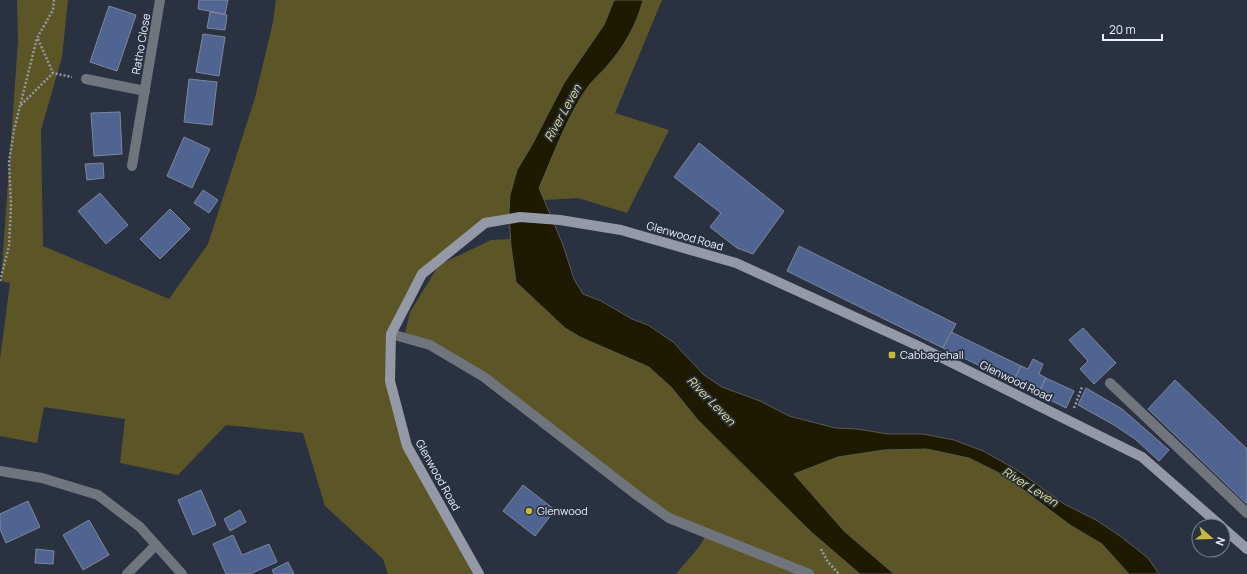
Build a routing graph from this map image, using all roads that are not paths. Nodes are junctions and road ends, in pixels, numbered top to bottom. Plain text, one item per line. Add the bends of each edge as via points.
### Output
1 (160, 0) edge
2 (86, 80) road end
3 (144, 92) junction
4 (132, 166) dead end
5 (391, 334) junction
6 (1110, 383) dead end
7 (0, 471) edge
8 (1247, 513) edge
9 (1212, 518) edge
10 (1231, 535) edge
11 (156, 545) junction
12 (1247, 549) edge
13 (127, 574) edge
14 (182, 574) edge
15 (479, 574) edge
16 (809, 574) edge

1 - 3 street, Ratho Close
2 - 3 street, Ratho Close
3 - 4 street, Ratho Close
5 - 9 street, Glenwood Road via 422,274 485,223 520,217 560,220 621,230 736,263 914,344 1142,457
5 - 15 street, Glenwood Road via 390,381 407,446
5 - 16 street via 430,345 484,377 669,518
6 - 8 street
7 - 11 street via 42,478 98,495 140,527
10 - 12 street, Glenwood Road
11 - 13 street
11 - 14 street

